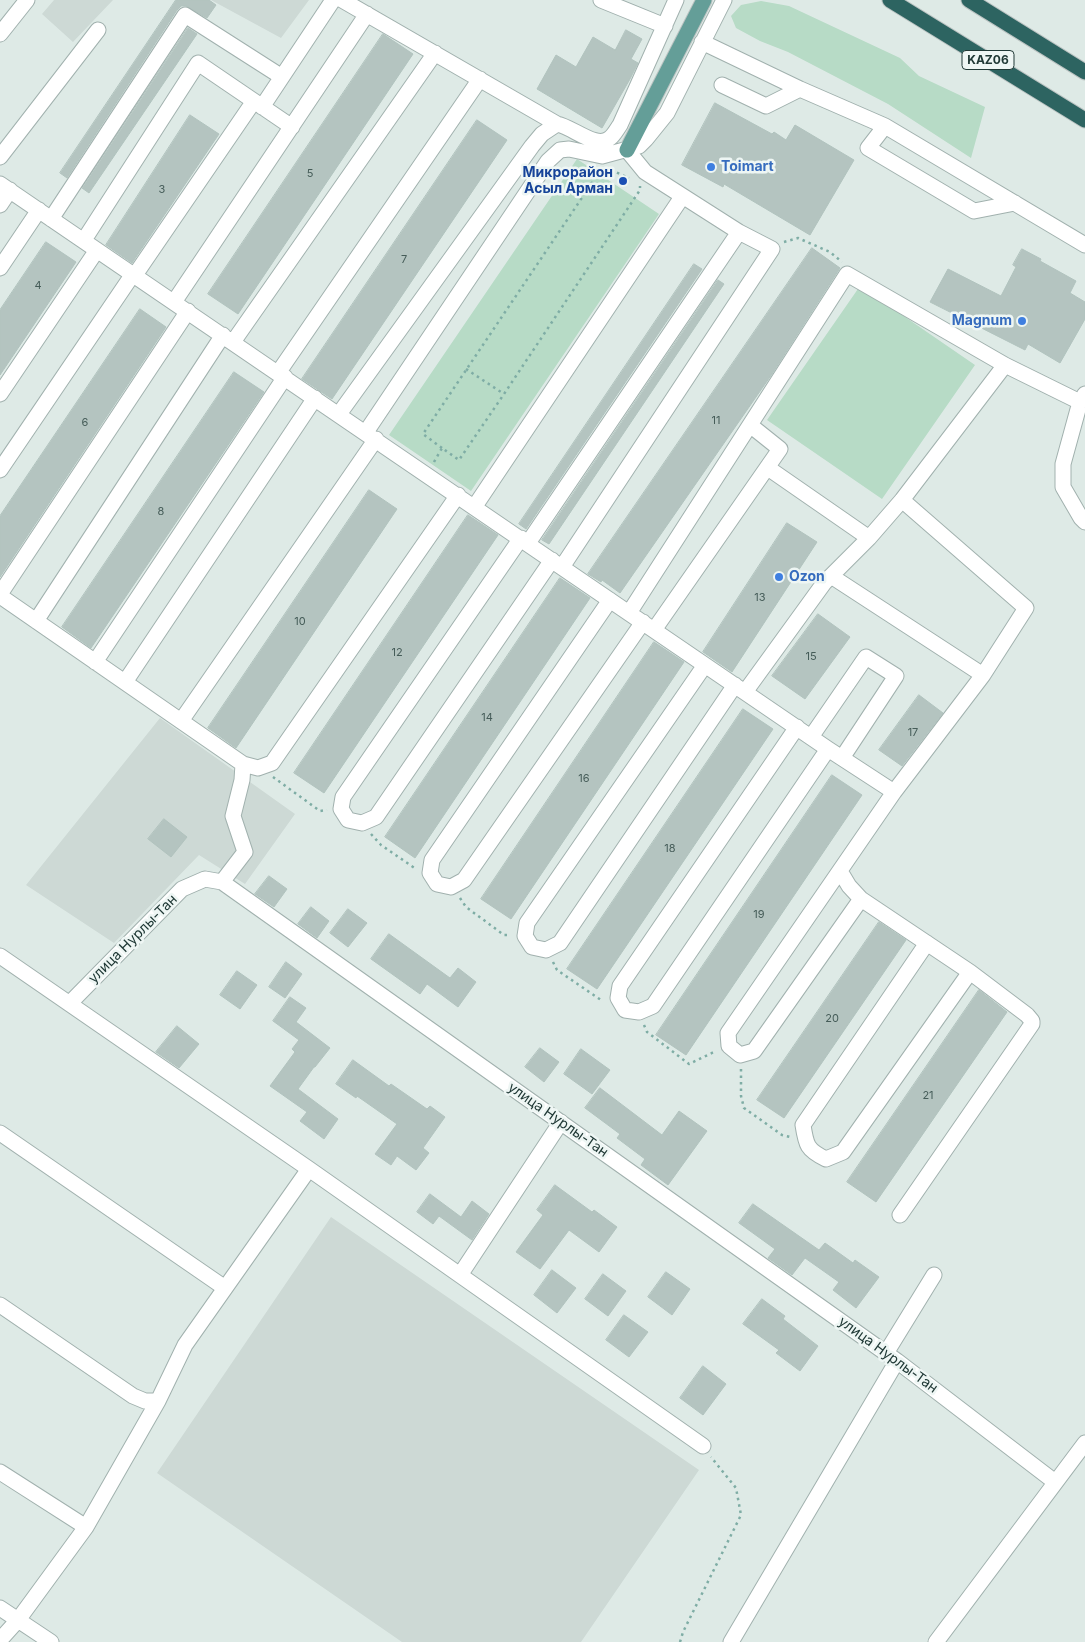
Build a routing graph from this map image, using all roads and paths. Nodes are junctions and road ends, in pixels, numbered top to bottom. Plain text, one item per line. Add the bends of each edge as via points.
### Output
1 (27, 0) edge
2 (333, 0) edge
3 (342, 0) edge
4 (601, 0) edge
5 (676, 0) edge
6 (704, 0) edge
7 (724, 0) edge
8 (890, 0) edge
9 (969, 0) edge
10 (367, 14) junction
11 (665, 26) junction
12 (98, 30) dead end
13 (0, 34) edge
14 (702, 42) junction
15 (435, 53) junction
16 (1085, 72) edge
17 (282, 77) junction
18 (480, 79) junction
19 (722, 85) dead end
20 (800, 89) junction
21 (258, 104) junction
22 (1085, 120) edge
23 (557, 124) junction
24 (885, 126) junction
25 (292, 127) junction
26 (627, 150) junction
27 (0, 157) edge
28 (603, 166) dead end
29 (610, 169) dead end
30 (642, 177) junction
31 (5, 187) edge
32 (682, 196) junction
33 (1015, 203) junction
34 (0, 205) edge
35 (45, 215) junction
36 (739, 232) junction
37 (84, 240) junction
38 (1085, 245) edge
39 (97, 250) junction
40 (772, 250) junction
41 (0, 268) edge
42 (848, 274) junction
43 (134, 275) junction
44 (174, 302) junction
45 (188, 311) junction
46 (228, 339) junction
47 (1005, 364) junction
48 (466, 369) junction
49 (282, 375) junction
50 (0, 394) edge
51 (504, 394) junction
52 (315, 398) junction
53 (1083, 398) edge
54 (339, 414) junction
55 (750, 424) junction
56 (371, 436) junction
57 (442, 448) junction
58 (768, 468) junction
59 (0, 470) edge
60 (427, 474) junction
61 (458, 495) junction
62 (902, 500) junction
63 (475, 506) junction
64 (1085, 522) edge
65 (869, 538) junction
66 (524, 540) junction
67 (557, 563) junction
68 (831, 576) junction
69 (0, 595) edge
70 (610, 600) junction
71 (629, 613) junction
72 (36, 621) junction
73 (649, 626) junction
74 (95, 662) junction
75 (705, 665) junction
76 (983, 675) junction
77 (125, 682) junction
78 (740, 688) junction
79 (181, 721) junction
80 (797, 727) junction
81 (812, 738) junction
82 (828, 749) junction
83 (842, 758) junction
84 (243, 764) junction
85 (260, 768) junction
86 (894, 792) junction
87 (341, 809) junction
88 (362, 823) junction
89 (840, 870) junction
90 (430, 872) junction
91 (222, 882) junction
92 (451, 887) junction
93 (861, 899) junction
94 (525, 936) junction
95 (927, 943) junction
96 (546, 950) junction
97 (0, 956) edge
98 (970, 972) junction
99 (618, 998) junction
100 (70, 1003) junction
101 (639, 1012) junction
102 (735, 1050) junction
103 (561, 1122) junction
104 (0, 1133) edge
105 (806, 1140) junction
106 (309, 1168) junction
107 (900, 1216) dead end
108 (460, 1275) junction
109 (934, 1275) dead end
110 (225, 1288) junction
111 (0, 1305) edge
112 (891, 1357) junction
113 (158, 1401) junction
114 (1085, 1443) edge
115 (703, 1446) joint
116 (0, 1472) edge
117 (1055, 1482) junction
118 (86, 1527) junction
119 (0, 1608) edge
120 (18, 1620) junction
121 (0, 1640) edge
122 (51, 1642) edge
123 (680, 1642) edge
124 (731, 1642) edge
125 (936, 1642) edge

1 - 13 street
2 - 17 street
3 - 10 street
4 - 11 street
5 - 11 street
6 - 26 main road
7 - 14 street
8 - 22 highway, KАZ06
9 - 16 highway, KАZ06
10 - 15 street
10 - 25 street
11 - 23 street via 611,138 604,142 596,141
12 - 27 street
14 - 20 street
14 - 26 street via 667,113 639,146
15 - 18 street
15 - 46 street
17 - 21 street
17 - 35 street via 185,15
18 - 23 street
18 - 49 street
19 - 20 street via 766,106
20 - 24 street
21 - 25 street
21 - 37 street via 198,63
21 - 43 street
23 - 54 street via 532,146
24 - 33 street
24 - 33 street via 868,148 974,211
25 - 44 street
26 - 30 street
26 - 56 street via 602,156 560,150 548,161
28 - 48 path
29 - 30 path
30 - 32 street
30 - 51 path via 640,190
31 - 34 street
31 - 35 street
32 - 36 street
32 - 63 street
33 - 38 street
35 - 37 street
35 - 41 street
36 - 40 street
36 - 66 street
37 - 39 street
39 - 43 street
39 - 50 street
40 - 42 path via 798,238 830,252 842,262
40 - 67 street
42 - 47 street
42 - 55 street
43 - 44 street
43 - 59 street
44 - 45 street
45 - 46 street
45 - 69 street
46 - 49 street
46 - 72 street
47 - 53 street
47 - 62 street
48 - 51 path
48 - 57 path via 423,434
49 - 52 street
49 - 74 street
51 - 57 path via 459,460
52 - 54 street
52 - 77 street
53 - 64 street via 1063,464 1063,487
54 - 56 street
55 - 58 street via 780,449
55 - 71 street
56 - 60 street
56 - 79 street
57 - 60 path
58 - 65 street
58 - 73 street
60 - 61 street
61 - 63 street
61 - 85 street via 272,763
62 - 65 street
62 - 76 street via 1026,608
63 - 66 street
65 - 68 street
66 - 67 street
66 - 87 street via 343,797
67 - 70 street
67 - 88 street via 376,817
68 - 76 street
68 - 78 street
69 - 72 street
70 - 71 street
70 - 90 street via 432,860
71 - 73 street
72 - 74 street
73 - 75 street
73 - 92 street via 464,880
74 - 77 street
75 - 78 street
75 - 94 street via 526,923
76 - 86 street
77 - 79 street
78 - 80 street
78 - 96 street via 560,943
79 - 84 street
80 - 81 street
80 - 99 street via 620,986
81 - 82 street
81 - 83 street via 866,656 896,676
82 - 83 street
82 - 101 street via 653,1006
83 - 86 street
84 - 85 street
84 - 91 street via 233,816 245,852
85 - 87 path via 320,810
86 - 89 street
87 - 88 street via 348,820
88 - 90 path via 381,845 414,868
89 - 93 street
89 - 102 street via 728,1033
90 - 92 street via 437,884
91 - 100 street, улица Нурлы-Тан via 205,878 182,889
91 - 103 street, улица Нурлы-Тан
92 - 94 path via 466,906 504,935
93 - 95 street
93 - 102 street via 754,1051
94 - 96 street via 532,947
95 - 98 street
95 - 105 street via 804,1125
96 - 99 path via 557,970 600,1000
97 - 100 street
98 - 105 street via 843,1152 826,1159 813,1153
98 - 107 street via 1031,1018 1032,1024
99 - 101 street via 625,1010
100 - 106 street
101 - 102 path via 647,1032 689,1064
102 - 105 path via 744,1108 782,1135
103 - 108 street
103 - 112 street, улица Нурлы-Тан
104 - 110 street
106 - 108 street
106 - 110 street
108 - 115 street
109 - 112 street
110 - 113 street via 185,1345
111 - 113 street via 133,1396 145,1401
112 - 117 street, улица Нурлы-Тан
112 - 124 street
113 - 118 street
114 - 117 street
115 - 123 path via 736,1488 742,1515
116 - 118 street
117 - 125 street
118 - 120 street
119 - 120 street
120 - 121 street
120 - 122 street

